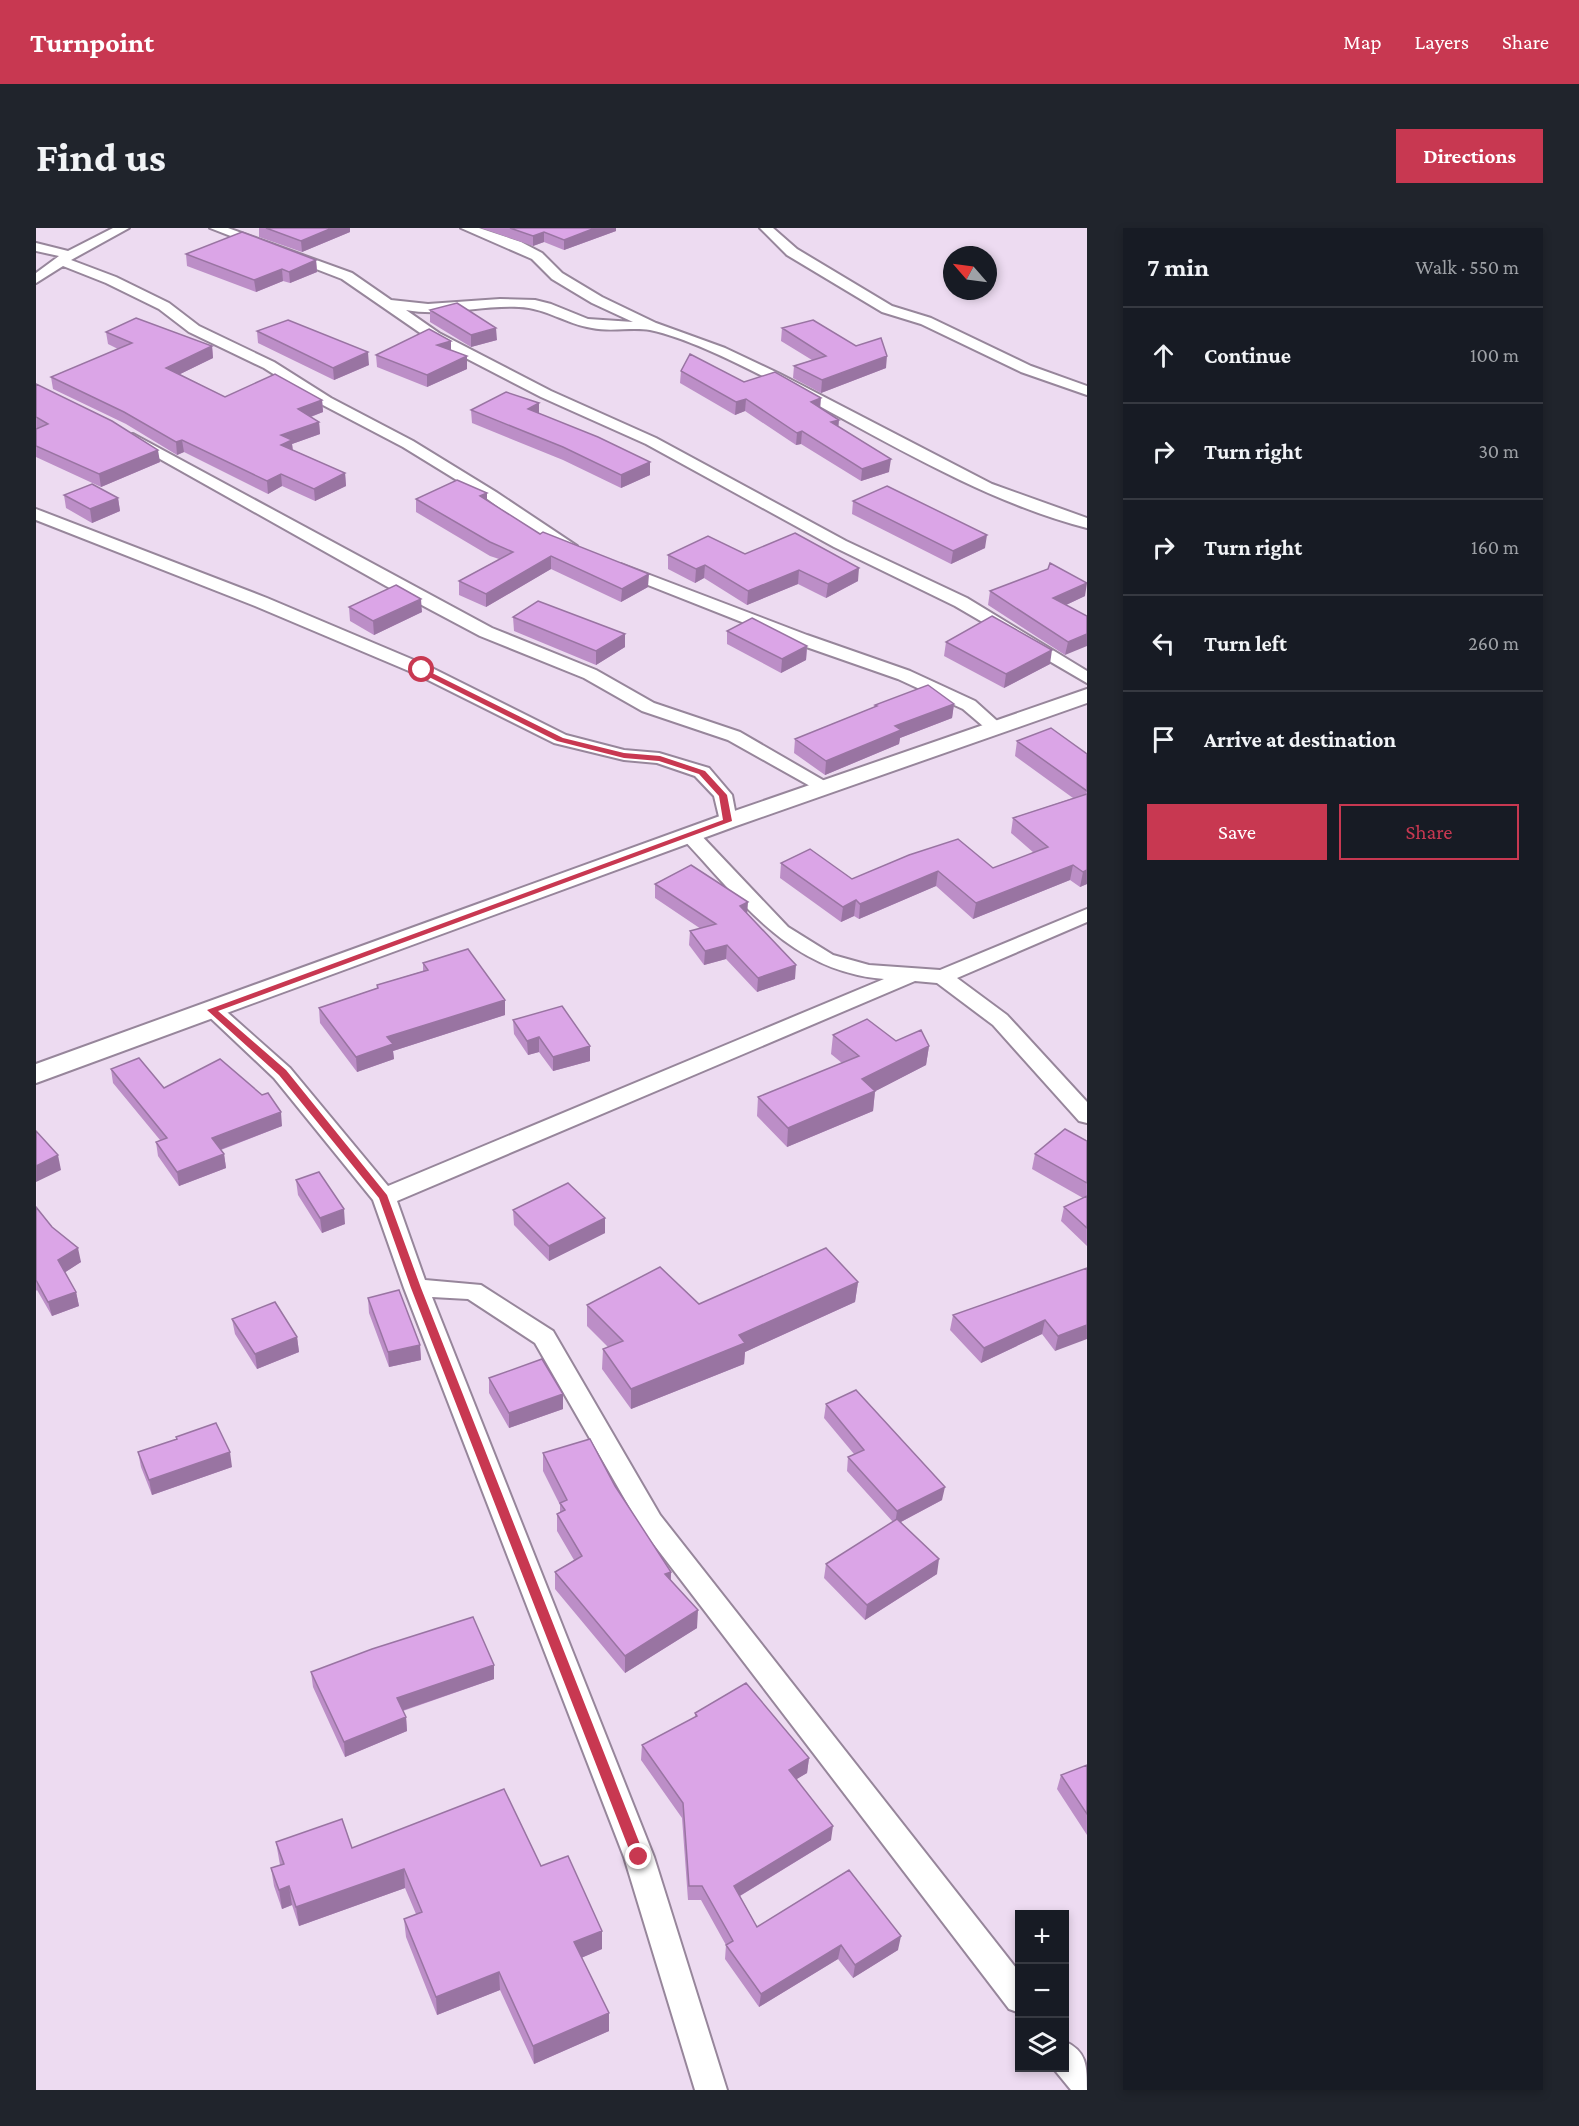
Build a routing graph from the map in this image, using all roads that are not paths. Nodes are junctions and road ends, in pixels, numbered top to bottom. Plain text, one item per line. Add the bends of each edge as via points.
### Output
1 (123, 228) edge
2 (216, 228) edge
3 (467, 228) edge
4 (766, 228) edge
5 (36, 247) edge
6 (66, 258) junction
7 (36, 279) edge
8 (601, 302) junction
9 (386, 303) junction
10 (538, 304) junction
11 (651, 326) junction
12 (1087, 391) edge
13 (120, 429) edge
14 (36, 514) edge
15 (1087, 523) edge
16 (586, 554) edge
17 (607, 563) edge
18 (1087, 678) edge
19 (1087, 696) edge
20 (996, 728) junction
21 (826, 787) junction
22 (728, 821) junction
23 (690, 835) junction
24 (1087, 915) edge
25 (909, 976) junction
26 (942, 976) junction
27 (212, 1010) junction
28 (36, 1074) edge
29 (1087, 1116) edge
30 (384, 1197) junction
31 (416, 1288) junction
32 (1015, 1992) edge
33 (1069, 2061) edge
34 (1087, 2085) edge
35 (711, 2090) edge

1 - 6 street
2 - 9 street via 347,276
3 - 8 street via 537,256 558,276
4 - 12 street via 792,252 887,309 926,321 1026,369
5 - 6 street
6 - 7 street
6 - 16 street via 164,306 194,329 269,365 408,444 548,536
8 - 10 street
8 - 11 street
9 - 10 street via 418,309 487,303
9 - 18 street via 472,356 651,441 734,489 961,602
10 - 11 street via 582,322
11 - 15 street via 720,351 775,377 987,488
13 - 21 street via 486,632 590,674 648,707 734,736
14 - 22 street via 411,666 560,739 624,755 660,758 702,772 723,795
17 - 20 street via 904,675 969,705
19 - 20 street
20 - 21 street
21 - 22 street
22 - 23 street
23 - 25 street via 781,932 826,959 868,971
23 - 27 street
24 - 26 street
25 - 26 street
25 - 30 street
26 - 29 street via 1000,1020
27 - 28 street
27 - 30 street via 282,1072
30 - 31 street
31 - 32 street via 473,1291 544,1337 651,1522
31 - 35 street via 639,1857
33 - 34 street

